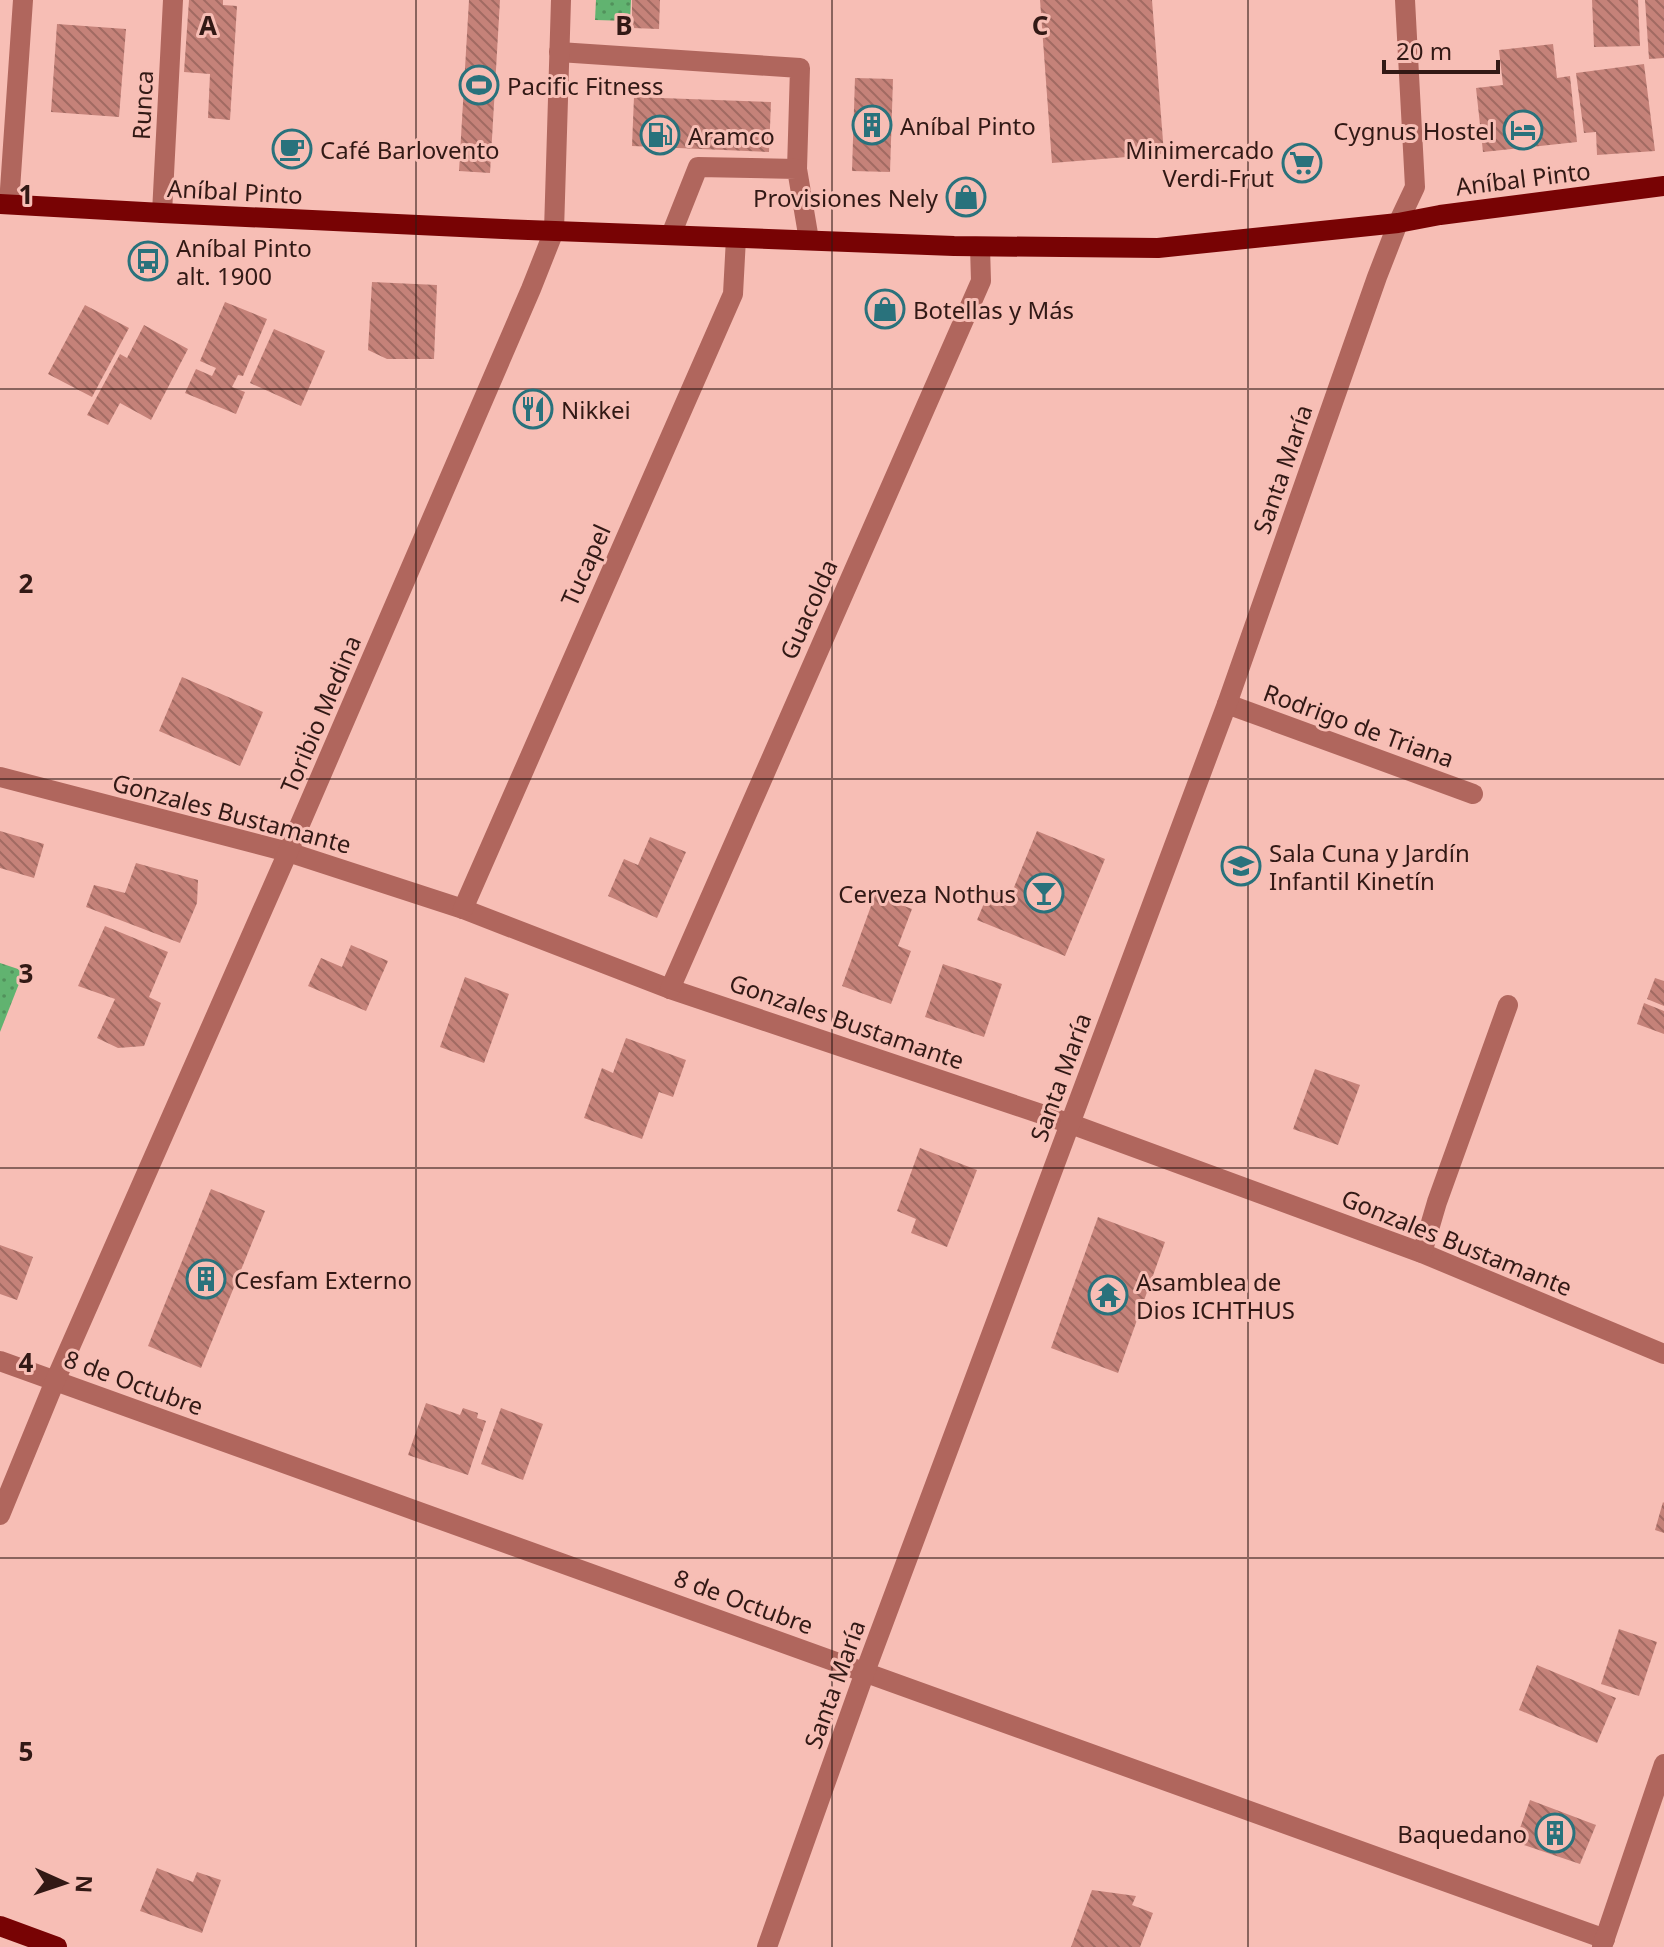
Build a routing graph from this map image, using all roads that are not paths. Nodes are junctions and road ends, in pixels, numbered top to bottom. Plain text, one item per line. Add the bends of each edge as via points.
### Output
1 (23, 0) edge
2 (173, 0) edge
3 (561, 0) edge
4 (1405, 0) edge
5 (559, 52) junction
6 (797, 169) junction
7 (1664, 186) edge
8 (4, 204) edge
9 (162, 213) junction
10 (1398, 223) junction
11 (554, 231) junction
12 (671, 235) junction
13 (736, 238) junction
14 (809, 240) junction
15 (980, 247) junction
16 (1227, 704) junction
17 (0, 777) edge
18 (1473, 794) dead end
19 (288, 852) junction
20 (463, 909) junction
21 (670, 989) junction
22 (1508, 1005) dead end
23 (1071, 1124) junction
24 (1422, 1253) junction
25 (1664, 1354) edge
26 (0, 1361) edge
27 (55, 1381) junction
28 (0, 1515) edge
29 (865, 1672) junction
30 (1664, 1764) edge
31 (10, 1935) edge
32 (1604, 1943) edge
33 (57, 1947) edge
34 (767, 1947) edge

1 - 8 street
2 - 9 street, Runca
3 - 5 street, Toribio Medina
4 - 10 street, Santa María via 1415,187
5 - 6 street via 800,68
5 - 11 street, Toribio Medina
6 - 12 street via 698,167
6 - 14 street
7 - 10 main road, Aníbal Pinto
8 - 9 main road, Aníbal Pinto
9 - 11 main road, Aníbal Pinto
10 - 15 main road, Aníbal Pinto via 1158,248
10 - 16 street, Santa María
11 - 12 main road, Aníbal Pinto
11 - 19 street, Toribio Medina
12 - 13 main road, Aníbal Pinto
13 - 14 main road, Aníbal Pinto
13 - 20 street, Tucapel via 733,294
14 - 15 main road, Aníbal Pinto
15 - 21 street, Guacolda via 981,281
16 - 18 street, Rodrigo de Triana
16 - 23 street, Santa María
17 - 19 street, Gonzales Bustamante
19 - 20 street, Gonzales Bustamante
19 - 27 street, Toribio Medina
20 - 21 street, Gonzales Bustamante
21 - 23 street, Gonzales Bustamante
22 - 24 street
23 - 24 street, Gonzales Bustamante
23 - 29 street, Santa María
24 - 25 street, Gonzales Bustamante
26 - 27 street, 8 de Octubre
27 - 28 street, Toribio Medina
27 - 29 street, 8 de Octubre
29 - 32 street, 8 de Octubre
29 - 34 street, Santa María
30 - 32 street
31 - 33 main road

